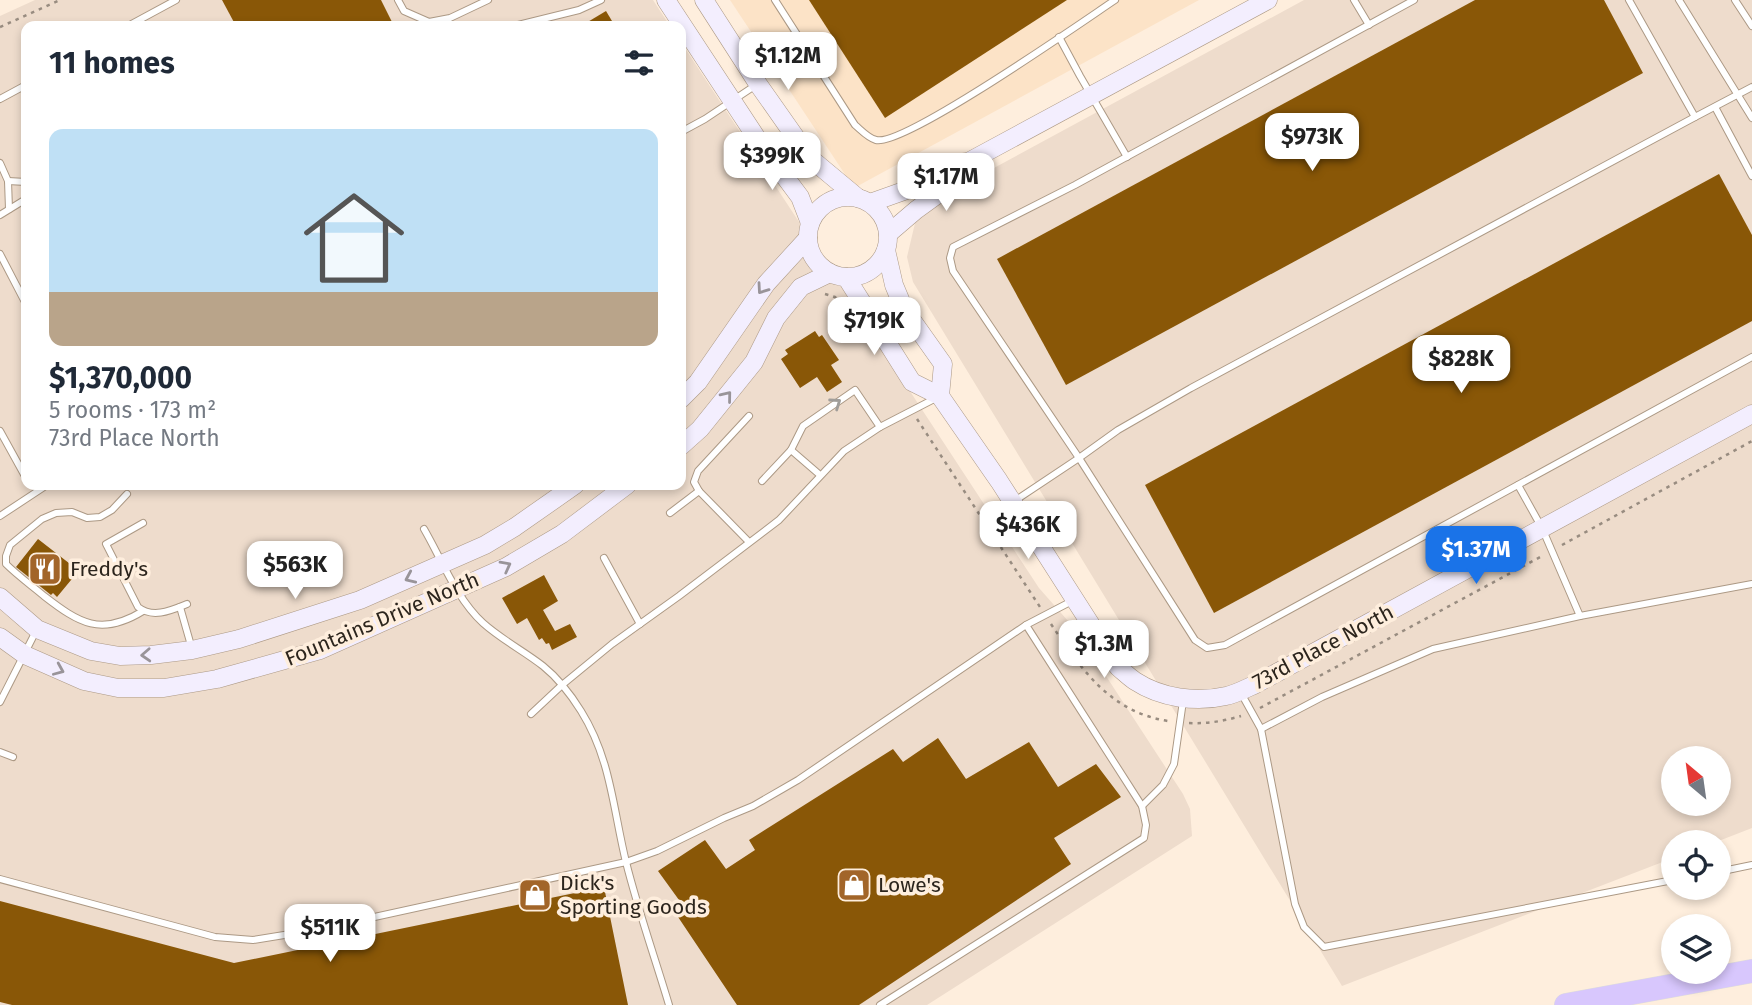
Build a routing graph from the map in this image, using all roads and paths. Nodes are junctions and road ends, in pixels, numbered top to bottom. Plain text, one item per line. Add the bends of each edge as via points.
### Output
1 (60, 0) edge
2 (176, 0) edge
3 (398, 0) edge
4 (488, 0) edge
5 (574, 0) edge
6 (601, 0) edge
7 (666, 0) edge
8 (704, 0) edge
9 (775, 0) edge
10 (1115, 0) edge
11 (1268, 0) edge
12 (1354, 0) edge
13 (1414, 0) edge
14 (1629, 0) edge
15 (1679, 0) edge
16 (1735, 0) edge
17 (579, 10) junction
18 (137, 21) edge
19 (427, 21) edge
20 (434, 21) edge
21 (534, 21) edge
22 (680, 21) edge
23 (1368, 25) junction
24 (1752, 26) edge
25 (0, 27) edge
26 (686, 30) edge
27 (1059, 37) junction
28 (758, 84) junction
29 (1752, 87) edge
30 (21, 88) edge
31 (1738, 95) junction
32 (1091, 96) junction
33 (0, 99) edge
34 (732, 100) junction
35 (1715, 107) junction
36 (1695, 117) junction
37 (1752, 118) edge
38 (686, 129) edge
39 (1127, 157) junction
40 (968, 162) junction
41 (0, 163) edge
42 (1752, 176) edge
43 (8, 181) junction
44 (21, 182) edge
45 (864, 200) junction
46 (21, 202) edge
47 (9, 209) junction
48 (0, 215) edge
49 (809, 231) junction
50 (887, 242) junction
51 (0, 254) edge
52 (838, 275) junction
53 (21, 294) edge
54 (817, 296) dead end
55 (846, 309) dead end
56 (1752, 357) edge
57 (686, 394) edge
58 (940, 396) junction
59 (912, 411) junction
60 (1752, 414) edge
61 (749, 416) dead end
62 (880, 427) junction
63 (0, 431) edge
64 (686, 442) edge
65 (1752, 442) edge
66 (791, 450) junction
67 (1079, 458) junction
68 (21, 469) edge
69 (820, 475) junction
70 (762, 481) dead end
71 (1518, 485) junction
72 (32, 490) edge
73 (39, 490) edge
74 (568, 490) edge
75 (620, 490) edge
76 (699, 491) junction
77 (34, 493) junction
78 (127, 494) dead end
79 (1012, 502) junction
80 (670, 513) dead end
81 (0, 516) edge
82 (143, 523) dead end
83 (424, 528) dead end
84 (1542, 528) junction
85 (749, 542) junction
86 (1552, 551) junction
87 (604, 558) dead end
88 (443, 564) junction
89 (1752, 584) edge
90 (457, 589) junction
91 (0, 597) edge
92 (1075, 599) junction
93 (143, 611) junction
94 (1045, 615) junction
95 (1580, 616) junction
96 (640, 624) junction
97 (1026, 625) junction
98 (37, 629) junction
99 (0, 637) edge
100 (192, 650) junction
101 (25, 655) junction
102 (562, 685) junction
103 (1240, 691) junction
104 (1184, 699) junction
105 (0, 702) edge
106 (1251, 712) junction
107 (531, 714) dead end
108 (1180, 722) junction
109 (1261, 729) junction
110 (0, 752) edge
111 (13, 757) dead end
112 (1142, 806) junction
113 (626, 862) junction
114 (1752, 865) edge
115 (1731, 869) edge
116 (0, 879) edge
117 (1661, 882) edge
118 (1752, 971) edge
119 (668, 1005) edge
120 (880, 1005) edge
121 (1566, 1005) edge

1 - 25 path
2 - 18 lane
3 - 19 lane via 404,11
4 - 20 lane
5 - 17 lane
6 - 17 lane
7 - 22 street
8 - 28 street
9 - 27 lane via 855,125 876,140 914,128
10 - 27 lane
11 - 32 street
12 - 23 lane
13 - 23 lane
14 - 36 lane
15 - 31 lane
16 - 24 lane
17 - 21 lane
23 - 39 lane
26 - 34 street
27 - 32 lane
28 - 34 lane
28 - 45 street via 810,158
29 - 31 lane
30 - 33 lane
31 - 35 lane
31 - 37 lane
32 - 39 lane
32 - 40 street
34 - 38 lane
34 - 49 street via 800,197
35 - 36 lane
35 - 42 lane
36 - 67 lane via 1191,388
39 - 67 lane via 953,247 950,258 953,271
40 - 45 street via 948,164 915,187
40 - 50 street via 957,181 916,210
41 - 43 lane
43 - 44 lane
43 - 47 lane
45 - 49 street via 846,196 824,204
45 - 50 street via 886,222
46 - 47 lane
47 - 48 lane
49 - 52 street via 814,258
49 -> 57 street
50 - 52 street via 871,270
50 - 58 street via 894,285 904,309 943,364
51 - 53 lane
52 - 58 street via 912,382
64 -> 52 street via 754,362 776,318 801,287
54 - 55 path via 835,297
56 - 71 lane
58 - 59 lane
58 - 79 street, 73rd Place North
59 - 62 lane
59 - 94 path
60 - 84 street, 73rd Place North
61 - 76 lane via 698,471 694,482
66 -> 62 lane via 803,426 855,390
62 - 69 lane via 844,451
63 - 68 lane
65 - 86 path
66 - 69 lane
66 - 70 lane
67 - 71 lane via 1195,640 1206,648 1225,645
67 - 79 lane
69 - 85 lane via 779,520
71 - 84 lane
72 - 77 lane
73 - 77 lane
74 - 88 street, Fountains Drive North via 485,545
90 -> 75 street, Fountains Drive North via 562,534
76 - 80 lane
76 - 85 lane
77 - 81 lane
78 - 93 lane via 100,517 72,512 42,519 10,545 6,565 86,624 111,625
79 - 92 street, 73rd Place North
82 - 93 lane via 106,544
83 - 88 lane
84 - 86 lane
84 - 103 street, 73rd Place North
85 - 96 lane
86 - 95 lane
86 - 106 path
87 - 96 lane
88 - 90 lane
88 -> 100 street, Fountains Drive North via 360,600
89 - 95 lane
101 -> 90 street, Fountains Drive North via 84,681 118,688 164,688 217,679 320,650
90 - 102 lane via 482,622 544,666
91 - 98 street, Fountains Drive North
92 - 94 lane
92 - 104 street, 73rd Place North via 1118,667 1156,692
93 - 100 lane via 167,612 184,605
94 - 97 lane
94 - 108 path via 1081,667 1114,698 1152,717
95 - 109 lane via 1433,649
96 - 102 lane
97 - 112 lane
97 - 113 lane via 798,780 752,806
100 -> 98 street, Fountains Drive North via 120,656 91,651
98 - 101 lane
99 - 101 street, Fountains Drive North
101 - 105 lane
102 - 107 lane
102 - 113 lane via 602,752
103 - 104 street, 73rd Place North via 1217,698
103 - 106 lane
104 - 108 lane
106 - 108 path via 1218,722
106 - 109 lane
108 - 112 lane via 1174,764 1164,785
109 - 117 lane via 1295,904 1304,927 1324,947
110 - 111 lane
112 - 120 lane via 1144,838
113 - 116 lane via 253,940 215,937
113 - 119 lane
114 - 115 lane
118 - 121 highway

